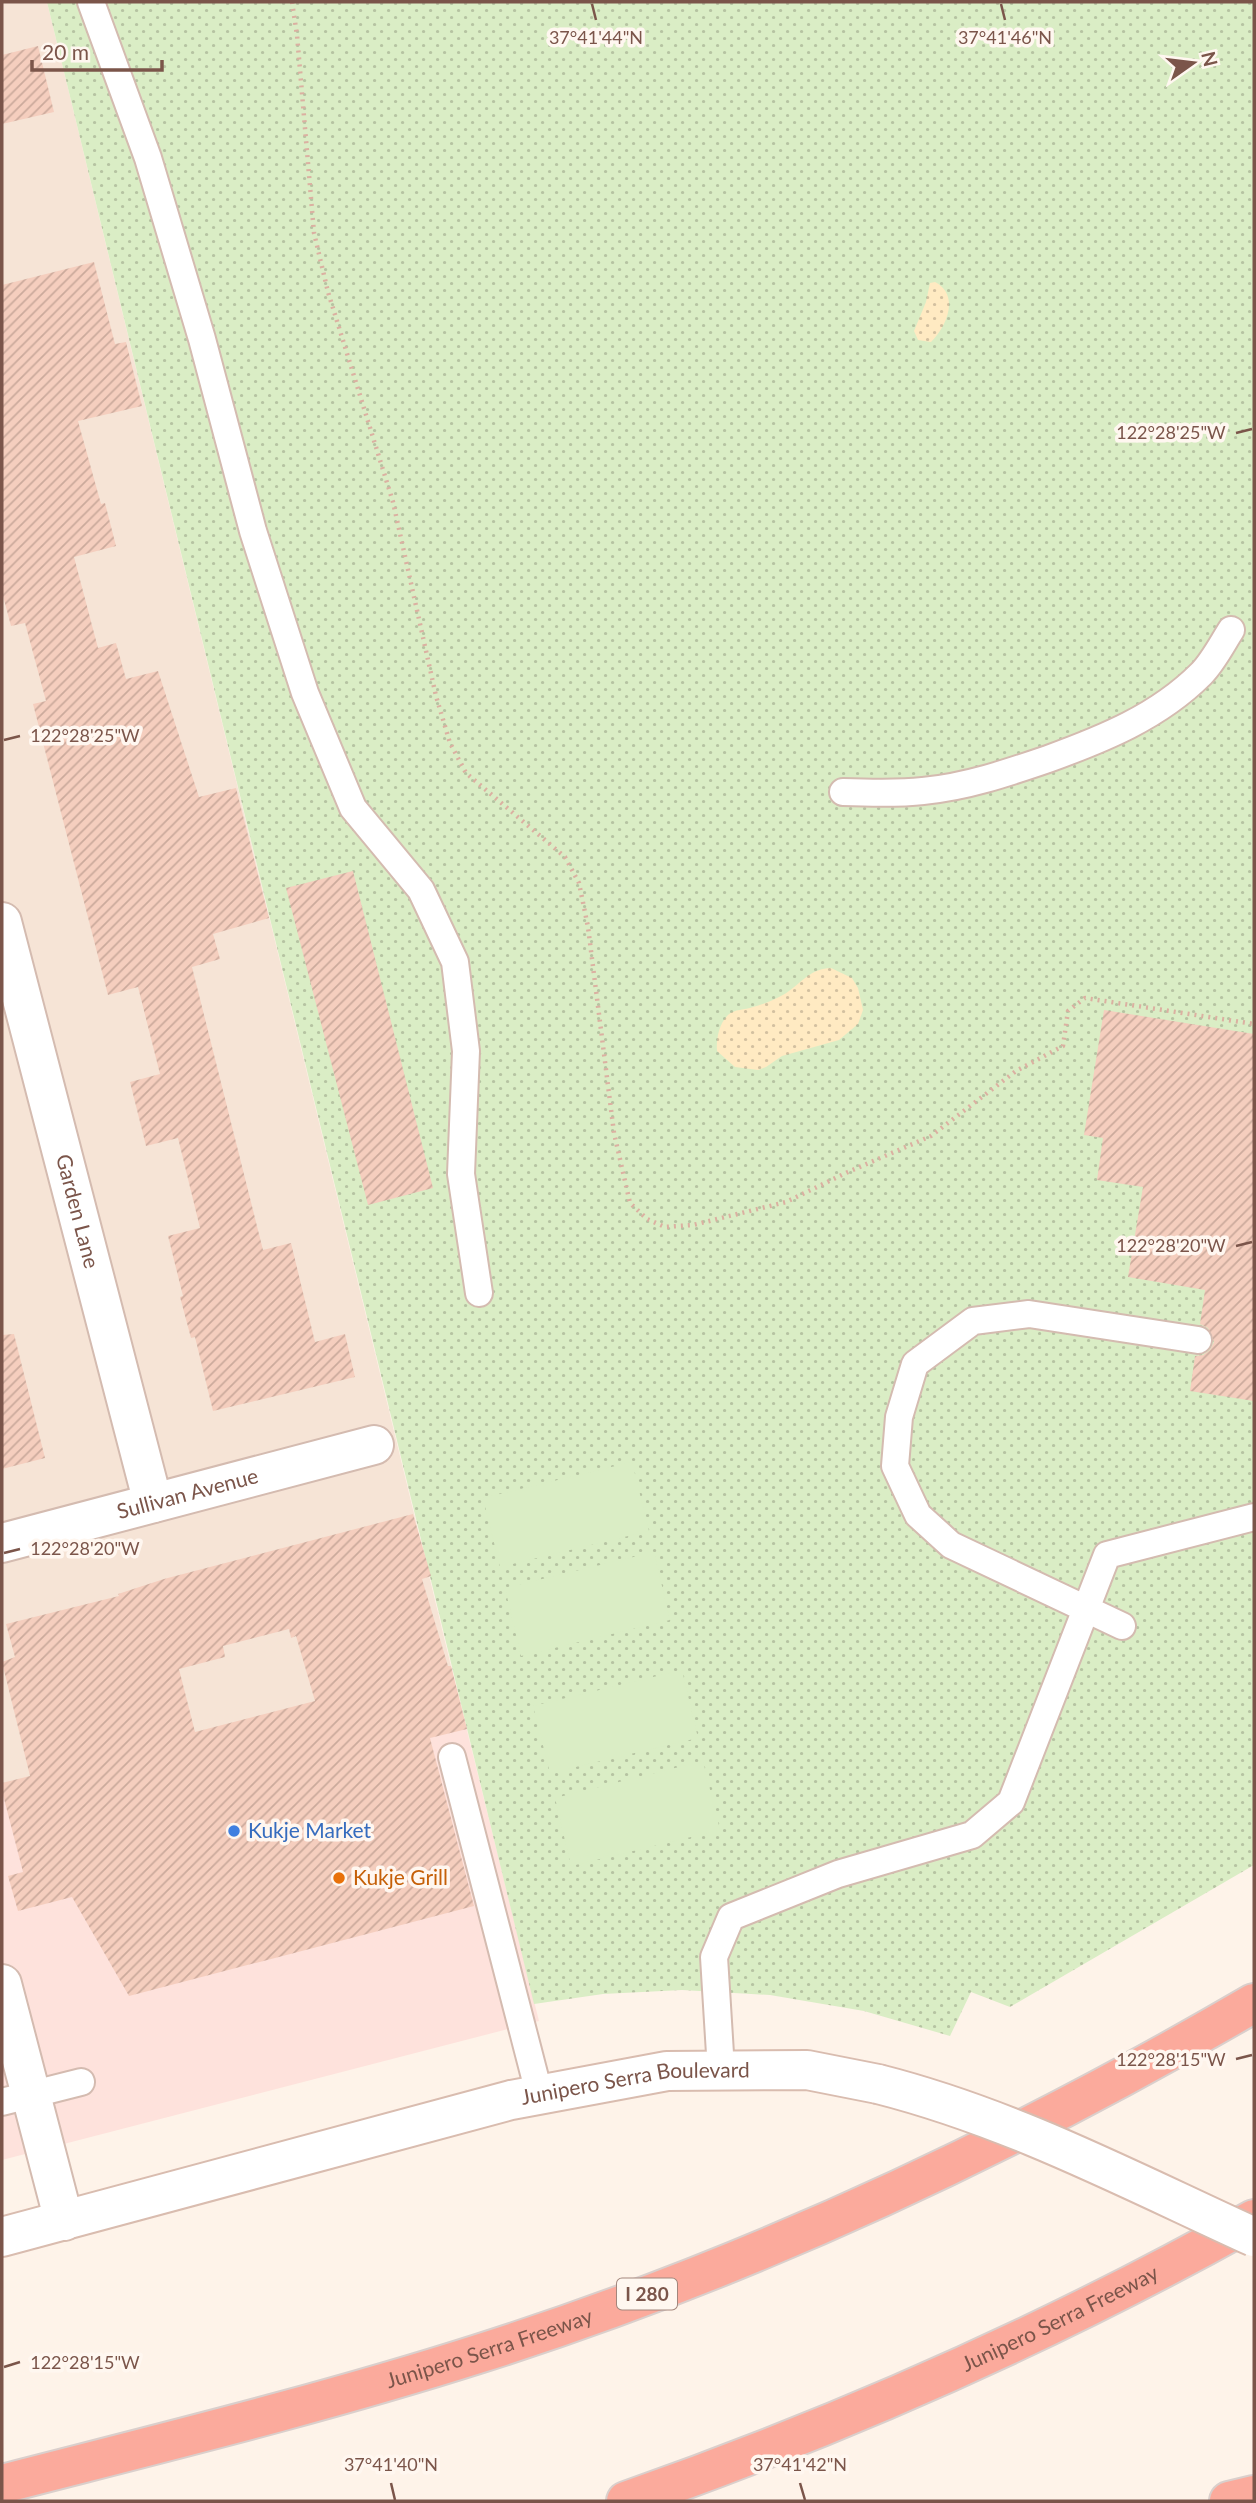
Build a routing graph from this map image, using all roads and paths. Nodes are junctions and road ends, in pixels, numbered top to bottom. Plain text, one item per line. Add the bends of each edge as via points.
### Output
1 (91, 2) edge
2 (292, 2) edge
3 (1231, 630) dead end
4 (843, 792) dead end
5 (2, 922) edge
6 (1254, 1024) edge
7 (479, 1293) dead end
8 (1198, 1340) dead end
9 (374, 1445) dead end
10 (153, 1503) junction
11 (1254, 1517) edge
12 (2, 1543) edge
13 (1086, 1608) junction
14 (1122, 1626) dead end
15 (452, 1757) dead end
16 (2, 1986) edge
17 (1254, 2003) edge
18 (721, 2070) junction
19 (81, 2082) dead end
20 (539, 2093) junction
21 (16, 2099) edge
22 (1254, 2219) edge
23 (64, 2221) junction
24 (1254, 2237) edge
25 (2, 2238) edge
26 (2, 2484) edge
27 (1254, 2495) edge
28 (625, 2501) edge
29 (1229, 2501) edge

1 - 7 lane via 148,158 253,531 305,693 353,808 421,890 455,962 466,1051 461,1174
2 - 6 path via 314,233 393,502 436,696 450,743 466,773 565,857 579,883 614,1133 630,1203 647,1219 665,1227 693,1225 786,1202 931,1136 1016,1071 1063,1046 1068,1011 1085,998
3 - 4 lane via 1202,673 1160,708 1112,735 971,783 886,794
5 - 10 main road, Garden Lane
8 - 13 lane via 1028,1314 973,1321 915,1364 899,1417 895,1466 918,1515 951,1545
9 - 10 main road, Sullivan Avenue
10 - 12 main road, Sullivan Avenue
11 - 13 lane via 1107,1555
13 - 14 lane
13 - 18 lane via 1011,1802 972,1835 838,1874 731,1917 714,1957
15 - 20 lane
16 - 21 main road
17 - 26 highway, Junipero Serra Freeway / I 280 via 1126,2076 977,2152 832,2219 658,2290 393,2380
18 - 20 main road, Junipero Serra Boulevard via 667,2071
18 - 24 main road, Junipero Serra Boulevard, bridge via 807,2070 950,2104 1030,2134
19 - 21 lane
20 - 23 main road, Junipero Serra Boulevard
21 - 23 main road
22 - 28 highway, Junipero Serra Freeway via 967,2364 796,2437
23 - 25 main road, Junipero Serra Boulevard
27 - 29 highway

